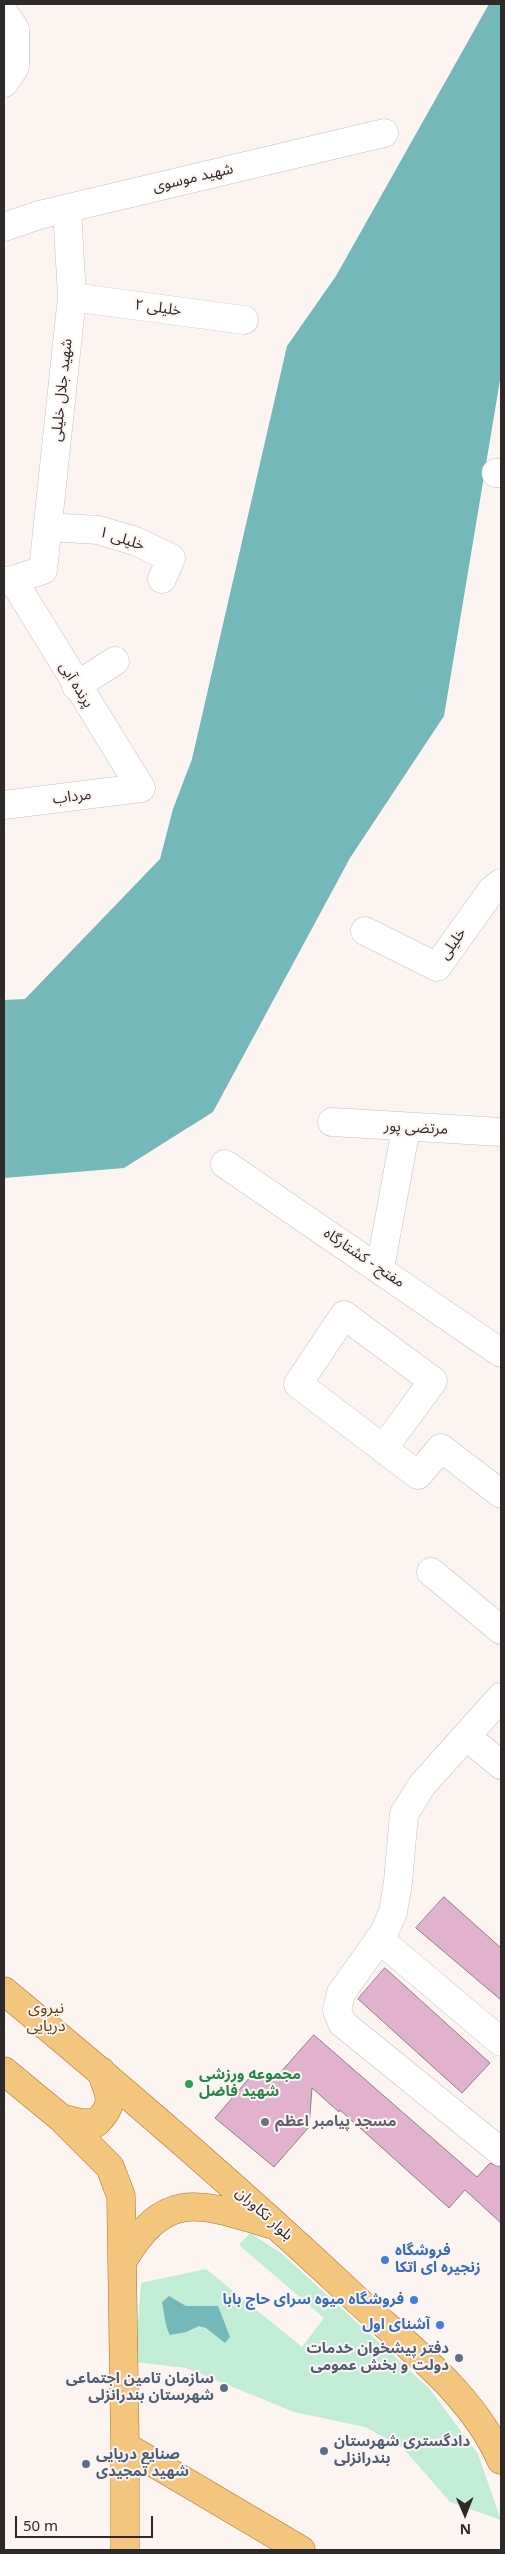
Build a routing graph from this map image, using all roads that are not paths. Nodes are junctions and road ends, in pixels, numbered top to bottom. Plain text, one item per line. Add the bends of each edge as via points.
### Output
1 (9, 21) edge
2 (4, 83) edge
3 (384, 133) dead end
4 (67, 209) junction
5 (4, 227) edge
6 (72, 297) junction
7 (244, 320) dead end
8 (48, 527) junction
9 (162, 579) dead end
10 (8, 581) edge
11 (115, 661) dead end
12 (76, 686) junction
13 (141, 788) joint
14 (4, 805) edge
15 (501, 883) edge
16 (365, 931) dead end
17 (332, 1122) dead end
18 (406, 1128) junction
19 (501, 1132) edge
20 (225, 1164) dead end
21 (380, 1268) junction
22 (501, 1353) edge
23 (383, 1449) junction
24 (501, 1494) edge
25 (431, 1572) dead end
26 (501, 1630) edge
27 (501, 1697) edge
28 (466, 1736) junction
29 (501, 1765) edge
30 (380, 1939) junction
31 (4, 1991) edge
32 (501, 2042) edge
33 (4, 2071) edge
34 (101, 2071) junction
35 (60, 2118) junction
36 (501, 2152) edge
37 (279, 2227) junction
38 (122, 2262) junction
39 (499, 2445) edge
40 (125, 2446) junction
41 (125, 2550) edge
42 (301, 2550) edge

1 - 2 street via 15,67
3 - 4 street, شهید موسوی
4 - 5 street, شهید موسوی
4 - 6 street, شهید جلال خلیلی
6 - 7 street, خلیلی ۲
6 - 8 street, شهید جلال خلیلی
8 - 9 street, خلیلی ۱ via 98,530 135,541 171,558
8 - 10 street, شهید جلال خلیلی via 43,570
10 - 12 street, پرنده آبی
11 - 12 street
12 - 13 street, پرنده آبی
13 - 14 street, مرداب
15 - 16 street, خلیلی via 492,890 437,967
17 - 18 street, مرتضی پور
18 - 19 street, مرتضی پور
18 - 21 street
20 - 21 street, مفتح - کشتارگاه
21 - 22 street, مفتح - کشتارگاه
23 - 23 street via 298,1384 344,1315 433,1381
23 - 24 street via 418,1475 441,1448
25 - 26 street
27 - 28 street
28 - 29 street
28 - 30 street via 422,1785 404,1814 393,1912
30 - 32 street
30 - 36 street via 341,1994 337,2010 342,2024
31 - 34 main road, بلوار تکاوران
33 - 35 main road
34 - 35 main road via 111,2100 106,2113 96,2123
34 - 37 main road, بلوار تکاوران
35 - 38 main road via 110,2167 121,2196
37 - 38 main road via 211,2207 179,2208 162,2214 142,2232
37 - 39 main road, بلوار تکاوران via 459,2394
38 - 40 main road
40 - 41 main road
40 - 42 main road

